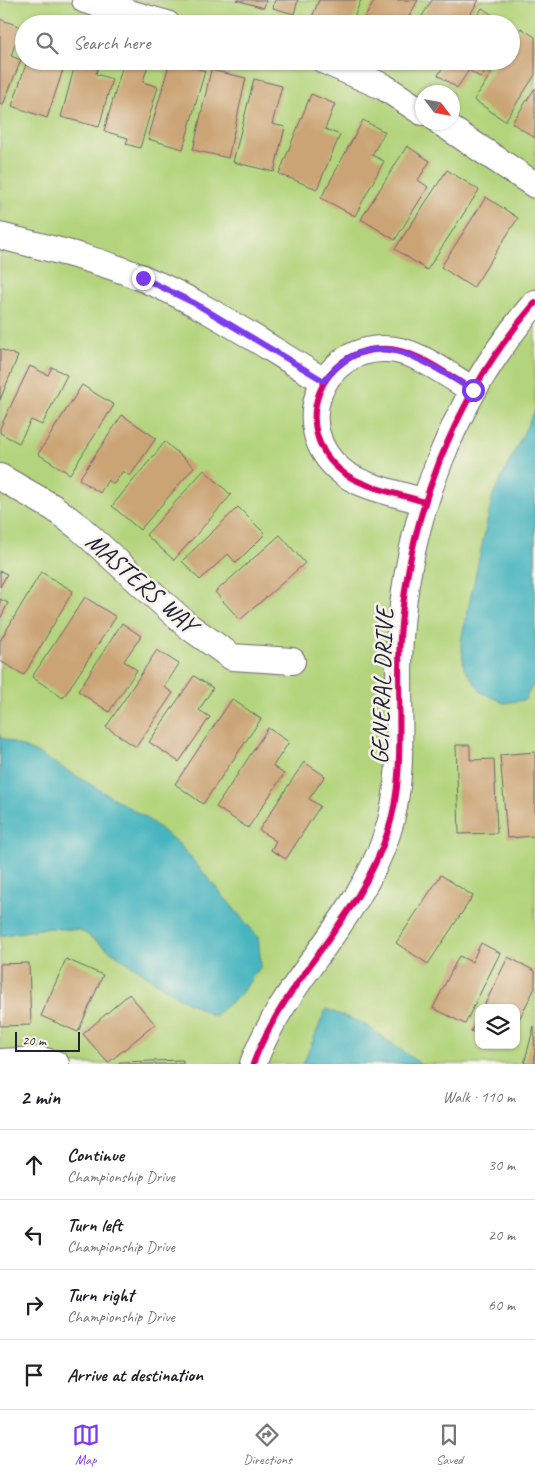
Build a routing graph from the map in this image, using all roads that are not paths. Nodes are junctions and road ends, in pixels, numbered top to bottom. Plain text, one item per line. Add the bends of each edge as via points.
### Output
1 (85, 0) edge
2 (136, 15) edge
3 (345, 70) edge
4 (415, 107) edge
5 (452, 130) edge
6 (535, 185) edge
7 (0, 236) edge
8 (535, 303) edge
9 (324, 381) junction
10 (473, 390) junction
11 (0, 476) edge
12 (425, 502) junction
13 (292, 661) dead end
14 (10, 1062) edge
15 (56, 1064) edge
16 (253, 1064) edge

1 - 2 street
3 - 4 street via 384,87
5 - 6 street
7 - 9 street via 88,258 143,278 196,304
8 - 10 street, GENERAL DRIVE
9 - 10 street via 346,359 370,350 386,349 417,357
9 - 12 street via 316,399 314,415 318,439 329,460 355,480
10 - 12 street, GENERAL DRIVE via 446,443
11 - 13 street, MASTERS WAY via 74,523 188,626 232,657
12 - 16 street, GENERAL DRIVE via 407,579 400,638 397,780 388,832 362,892 285,1001
14 - 15 street via 41,1060

